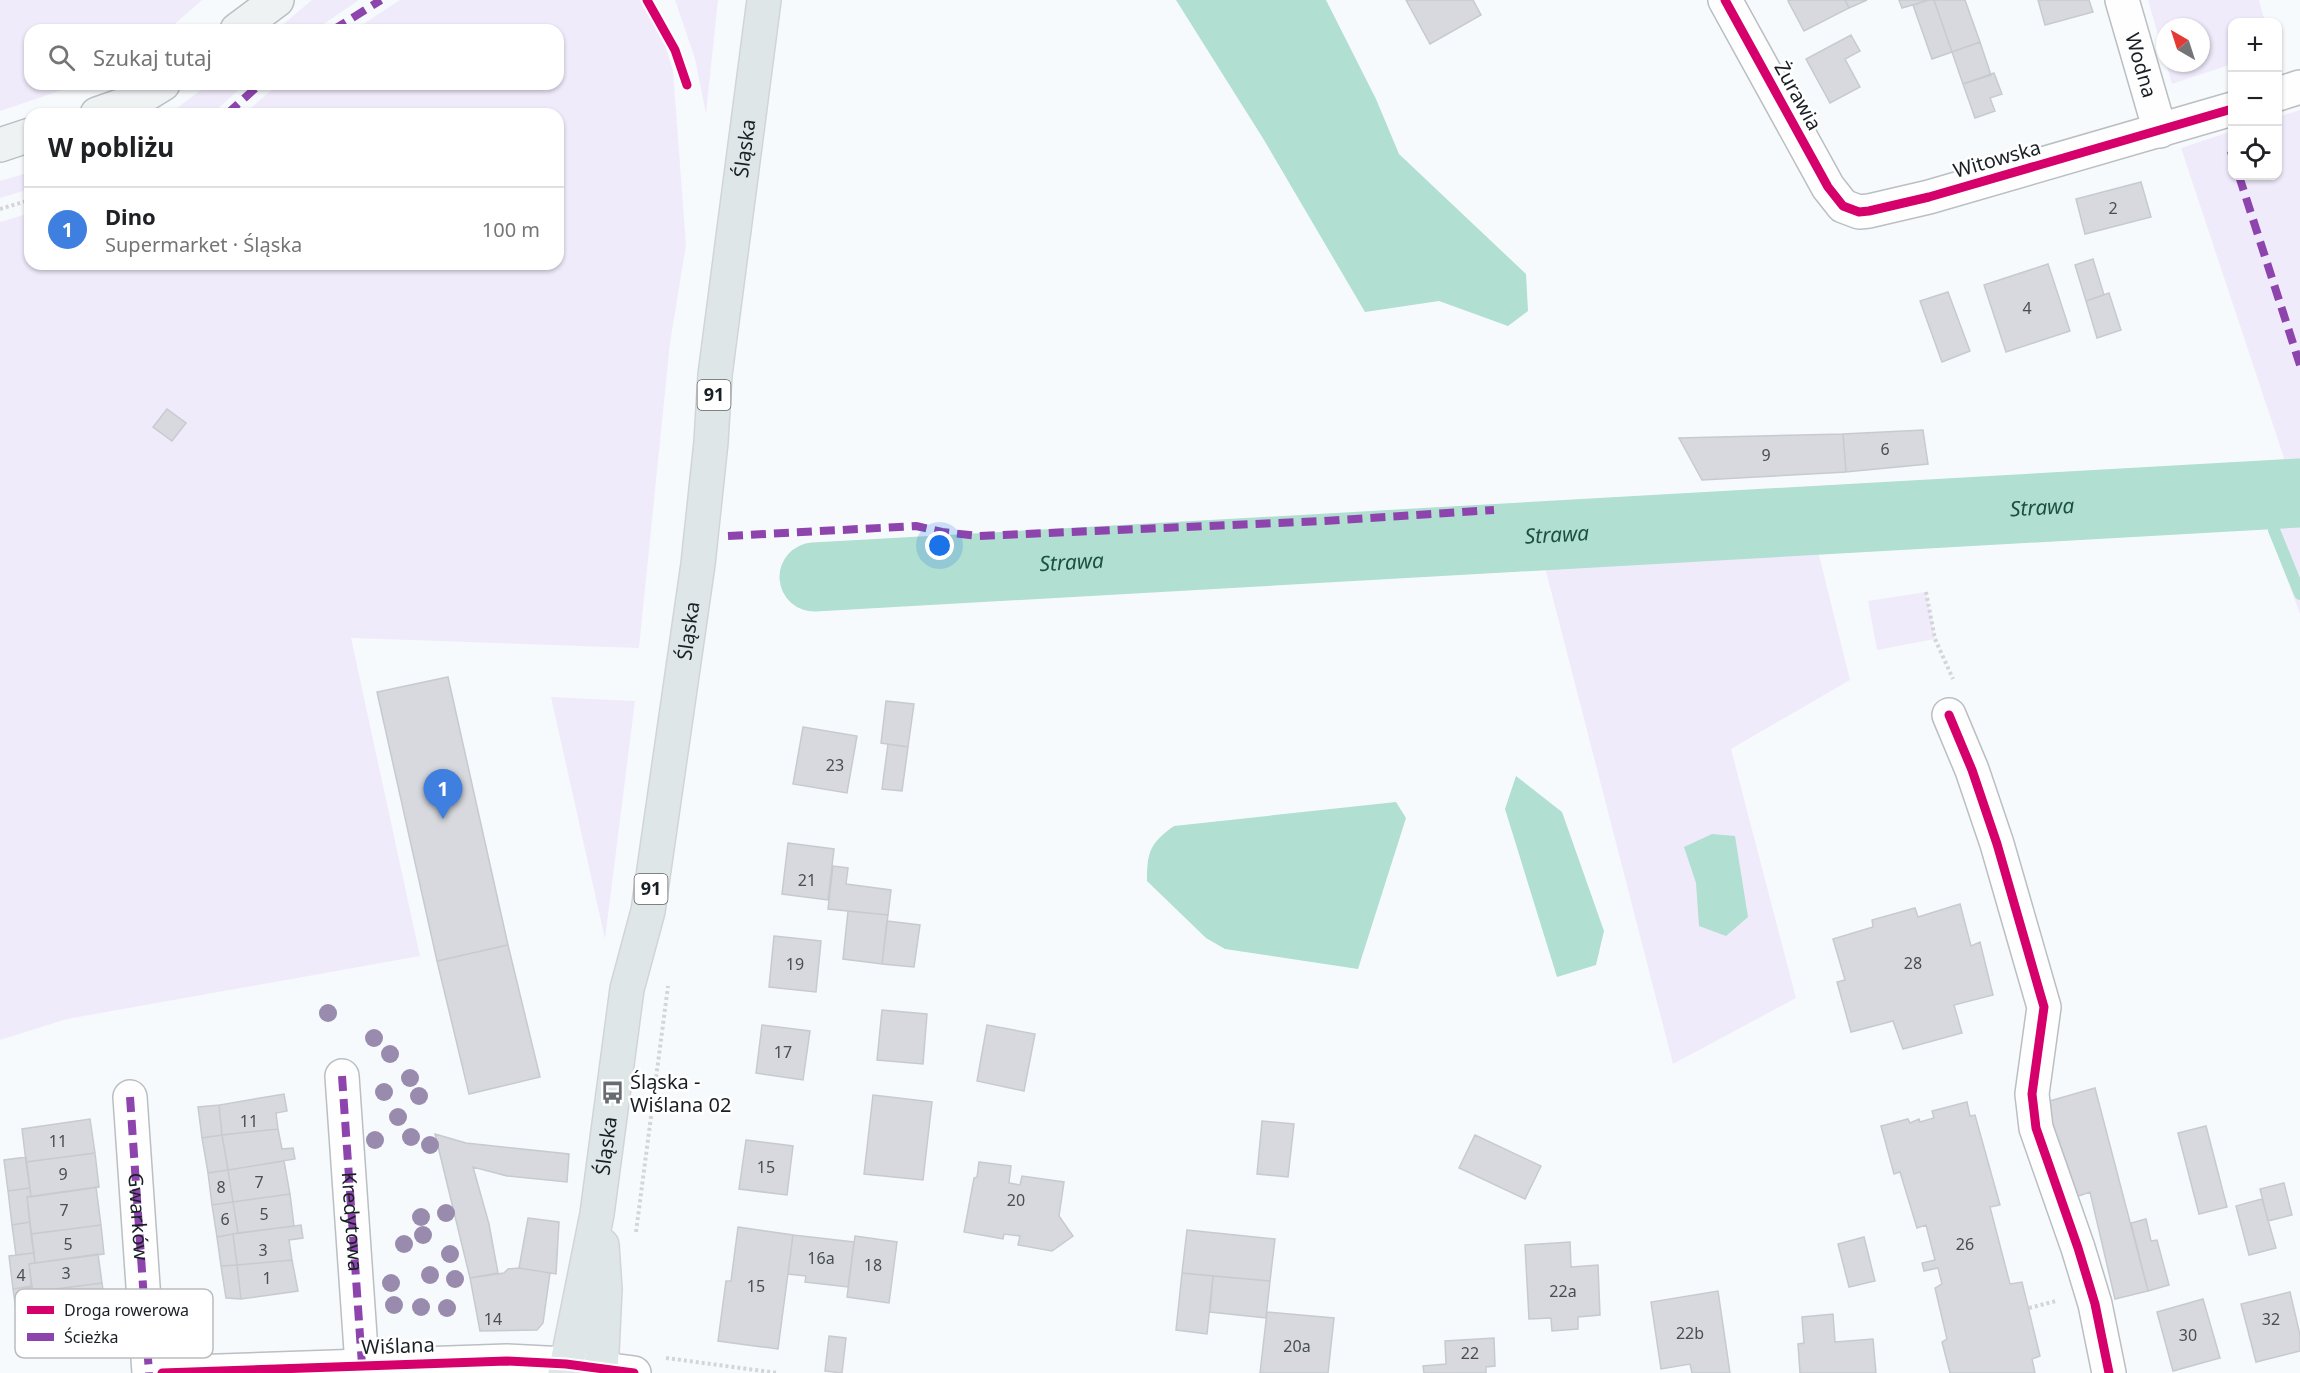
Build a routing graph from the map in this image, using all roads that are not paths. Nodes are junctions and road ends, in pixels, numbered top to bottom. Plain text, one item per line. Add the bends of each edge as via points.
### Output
1 (248, 0) edge
2 (277, 0) edge
3 (745, 0) edge
4 (757, 0) edge
5 (764, 0) edge
6 (1725, 0) edge
7 (2122, 0) edge
8 (218, 24) edge
9 (245, 24) edge
10 (759, 45) junction
11 (2300, 87) edge
12 (125, 90) edge
13 (153, 90) edge
14 (2282, 92) edge
15 (94, 108) edge
16 (114, 108) edge
17 (2228, 110) edge
18 (2160, 131) junction
19 (24, 137) edge
20 (0, 145) edge
21 (1843, 206) joint
22 (1949, 715) dead end
23 (342, 1076) dead end
24 (130, 1097) dead end
25 (597, 1214) junction
26 (143, 1289) edge
27 (148, 1358) edge
28 (362, 1365) junction
29 (645, 1365) edge
30 (566, 1368) edge
31 (601, 1371) edge
32 (149, 1373) edge
33 (162, 1373) edge
34 (2109, 1373) edge

1 - 8 main road
2 - 9 main road
3 - 10 main road
4 - 10 main road, Śląska / 91
5 - 10 main road, Śląska / 91
6 - 21 street, Żurawia via 1828,187
7 - 18 street, Wodna
10 - 25 main road, Śląska / 91 via 715,375 698,564 648,911 627,989
11 - 14 street
12 - 15 main road
13 - 16 main road
17 - 18 street, Witowska
18 - 21 street, Witowska via 1909,202 1859,212
19 - 20 main road
22 - 34 street via 1997,844 2044,1007 2032,1094 2036,1128 2095,1304
23 - 28 street, Kredytowa
24 - 26 street, Gwarków
25 - 30 main road, Śląska / 91
25 - 31 main road, Śląska / 91 via 605,1288
27 - 32 street, Gwarków
28 - 30 street, Wiślana via 507,1361
28 - 33 street, Wiślana
29 - 31 street, Wiślana
30 - 31 street, Wiślana

